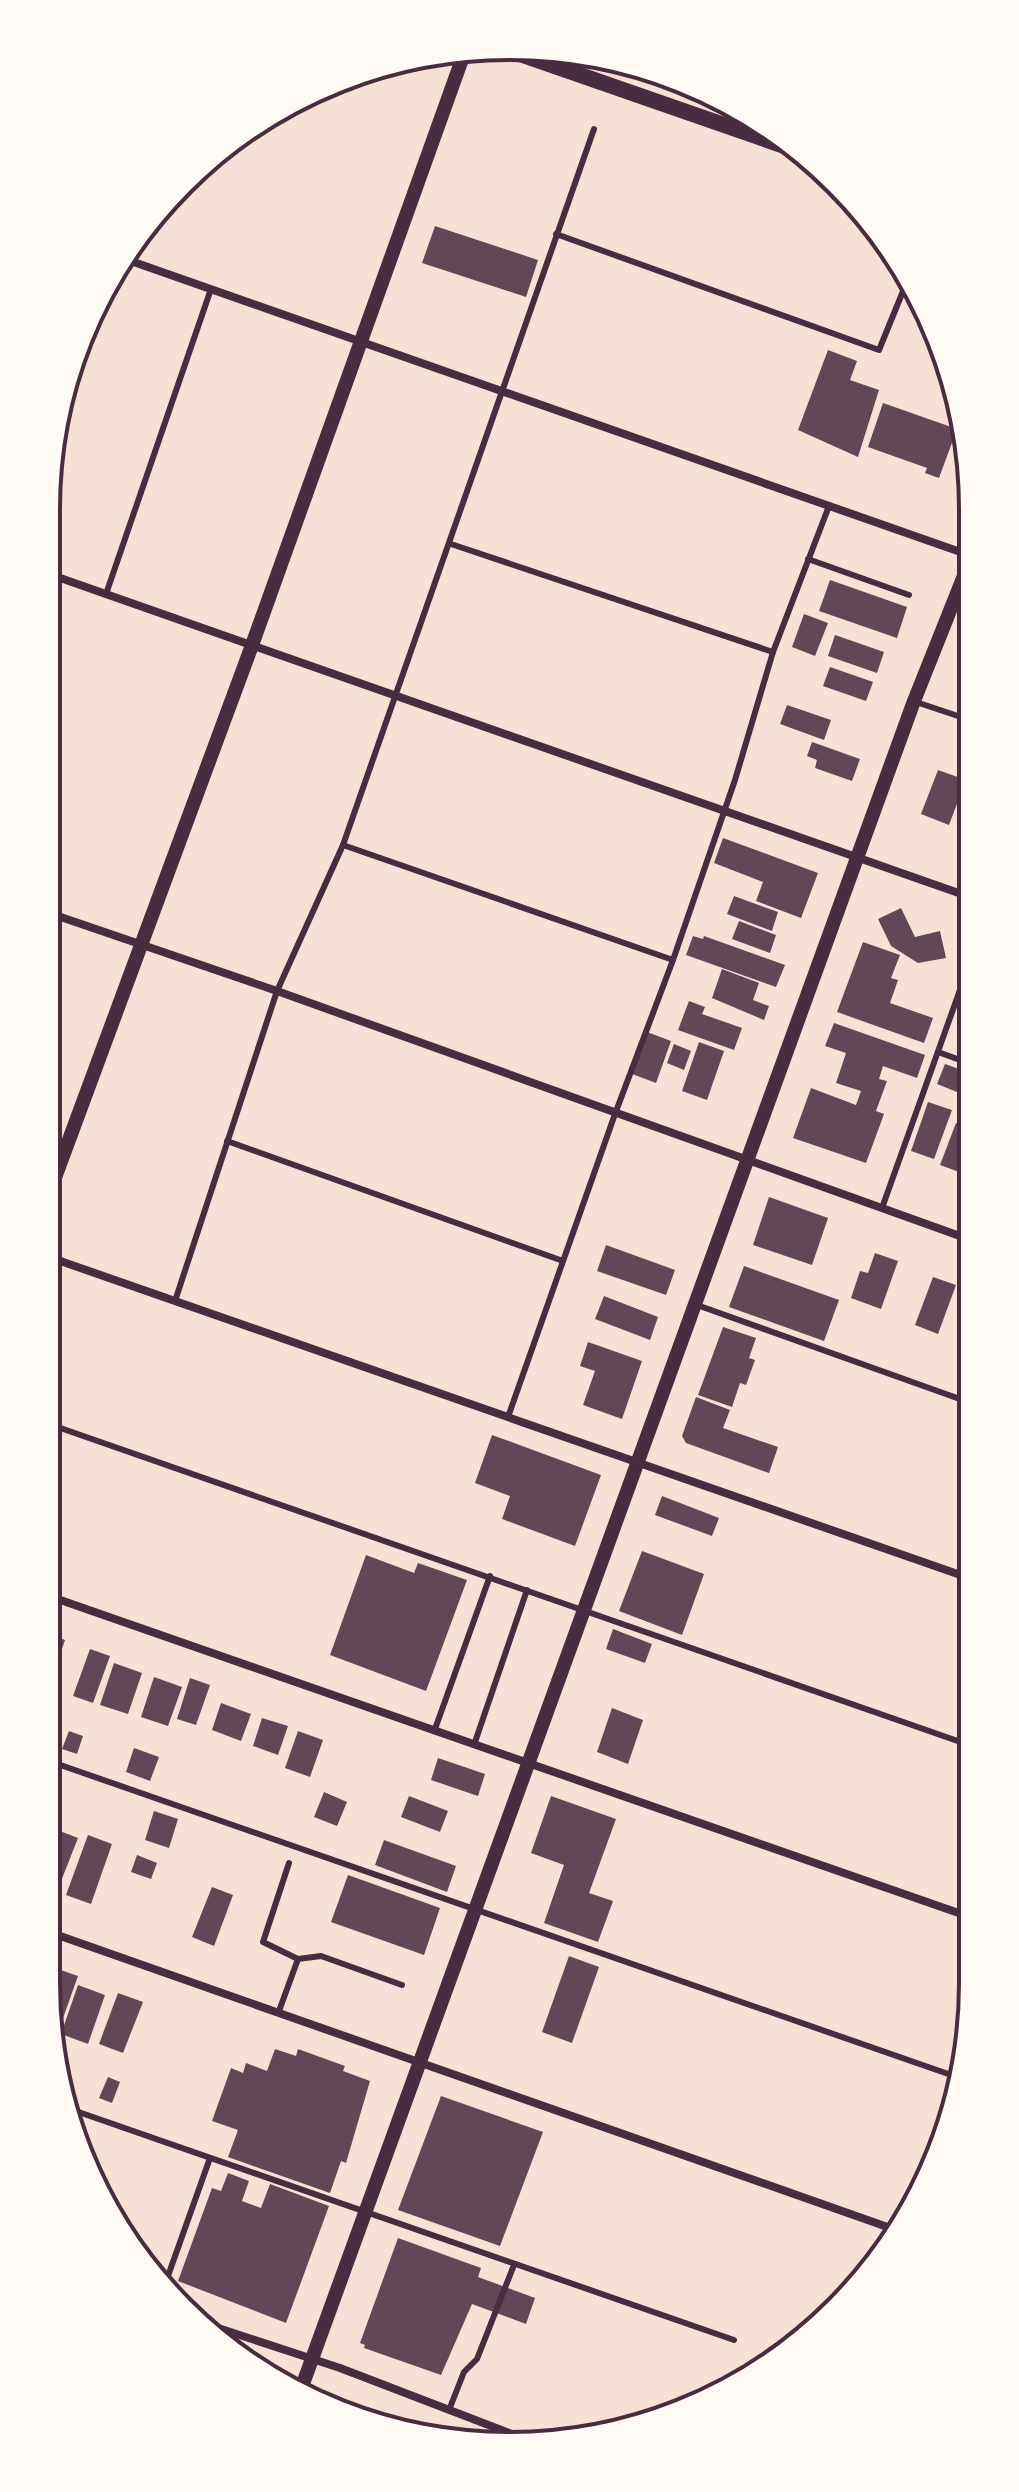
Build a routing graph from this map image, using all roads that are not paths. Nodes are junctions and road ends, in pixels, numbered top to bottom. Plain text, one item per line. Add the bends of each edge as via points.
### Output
1 (540, 61) edge
2 (461, 63) edge
3 (594, 129) dead end
4 (762, 138) edge
5 (556, 234) junction
6 (135, 262) edge
7 (211, 289) junction
8 (903, 292) edge
9 (359, 341) junction
10 (501, 390) junction
11 (829, 506) junction
12 (451, 544) junction
13 (959, 552) edge
14 (808, 559) junction
15 (60, 578) edge
16 (959, 588) edge
17 (106, 594) junction
18 (909, 595) dead end
19 (251, 648) junction
20 (773, 652) junction
21 (394, 698) junction
22 (914, 701) junction
23 (959, 716) edge
24 (723, 811) junction
25 (343, 845) junction
26 (858, 858) junction
27 (959, 893) edge
28 (60, 917) edge
29 (141, 946) junction
30 (673, 960) junction
31 (277, 991) junction
32 (959, 993) edge
33 (938, 1052) junction
34 (959, 1060) edge
35 (615, 1114) junction
36 (227, 1141) junction
37 (749, 1161) junction
38 (60, 1164) edge
39 (882, 1208) junction
40 (959, 1236) edge
41 (60, 1261) edge
42 (563, 1261) junction
43 (175, 1301) junction
44 (697, 1305) junction
45 (959, 1399) edge
46 (508, 1417) junction
47 (60, 1428) edge
48 (640, 1463) junction
49 (959, 1574) edge
50 (490, 1576) junction
51 (527, 1590) junction
52 (60, 1600) edge
53 (587, 1610) junction
54 (435, 1729) junction
55 (959, 1741) edge
56 (475, 1742) junction
57 (531, 1762) junction
58 (60, 1765) edge
59 (289, 1863) dead end
60 (475, 1910) junction
61 (959, 1913) edge
62 (60, 1936) edge
63 (298, 1959) junction
64 (402, 1985) dead end
65 (279, 2011) junction
66 (421, 2064) junction
67 (949, 2074) edge
68 (79, 2112) edge
69 (210, 2158) junction
70 (367, 2213) junction
71 (886, 2227) edge
72 (514, 2265) junction
73 (168, 2275) edge
74 (226, 2331) edge
75 (734, 2340) dead end
76 (312, 2359) junction
77 (304, 2382) edge
78 (449, 2410) junction
79 (506, 2432) edge

1 - 4 main road
2 - 9 street
3 - 5 lane
5 - 8 lane via 879,350
5 - 10 lane
6 - 7 street
7 - 9 street
7 - 17 lane
9 - 10 street
9 - 19 street
10 - 11 street
10 - 12 lane
11 - 13 street
11 - 14 lane
12 - 20 lane
12 - 21 lane
14 - 18 lane
14 - 20 lane
15 - 17 street
16 - 22 street
17 - 19 street
19 - 21 street
19 - 29 street
20 - 24 lane
21 - 24 street
21 - 25 lane
22 - 23 lane
22 - 26 street
24 - 26 street
24 - 30 lane
25 - 30 lane
25 - 31 lane
26 - 27 street
26 - 37 street
28 - 29 street
29 - 31 street
29 - 38 street
30 - 35 lane
31 - 35 street
31 - 36 lane
32 - 33 lane
33 - 34 lane
33 - 39 lane
35 - 37 street
35 - 42 lane
36 - 42 lane
36 - 43 lane
37 - 39 street
37 - 44 street
39 - 40 street
41 - 43 street
42 - 46 lane
43 - 46 street
44 - 45 lane
44 - 48 street
46 - 48 street
47 - 50 lane
48 - 49 street
48 - 53 street
50 - 51 lane
50 - 54 lane
51 - 53 lane
51 - 56 lane
52 - 54 street
53 - 55 lane
53 - 57 street
54 - 56 street
56 - 57 street
57 - 60 street
57 - 61 street
58 - 60 lane
59 - 63 lane via 263,1942
60 - 66 street
60 - 67 lane
62 - 65 street
63 - 64 lane via 321,1956
63 - 65 lane
65 - 66 street
66 - 70 street
66 - 71 street
68 - 69 lane
69 - 70 lane
69 - 73 lane
70 - 72 lane
70 - 76 street
72 - 75 lane
72 - 78 lane via 477,2359 464,2372
74 - 76 street
76 - 77 street
76 - 78 street
78 - 79 street

